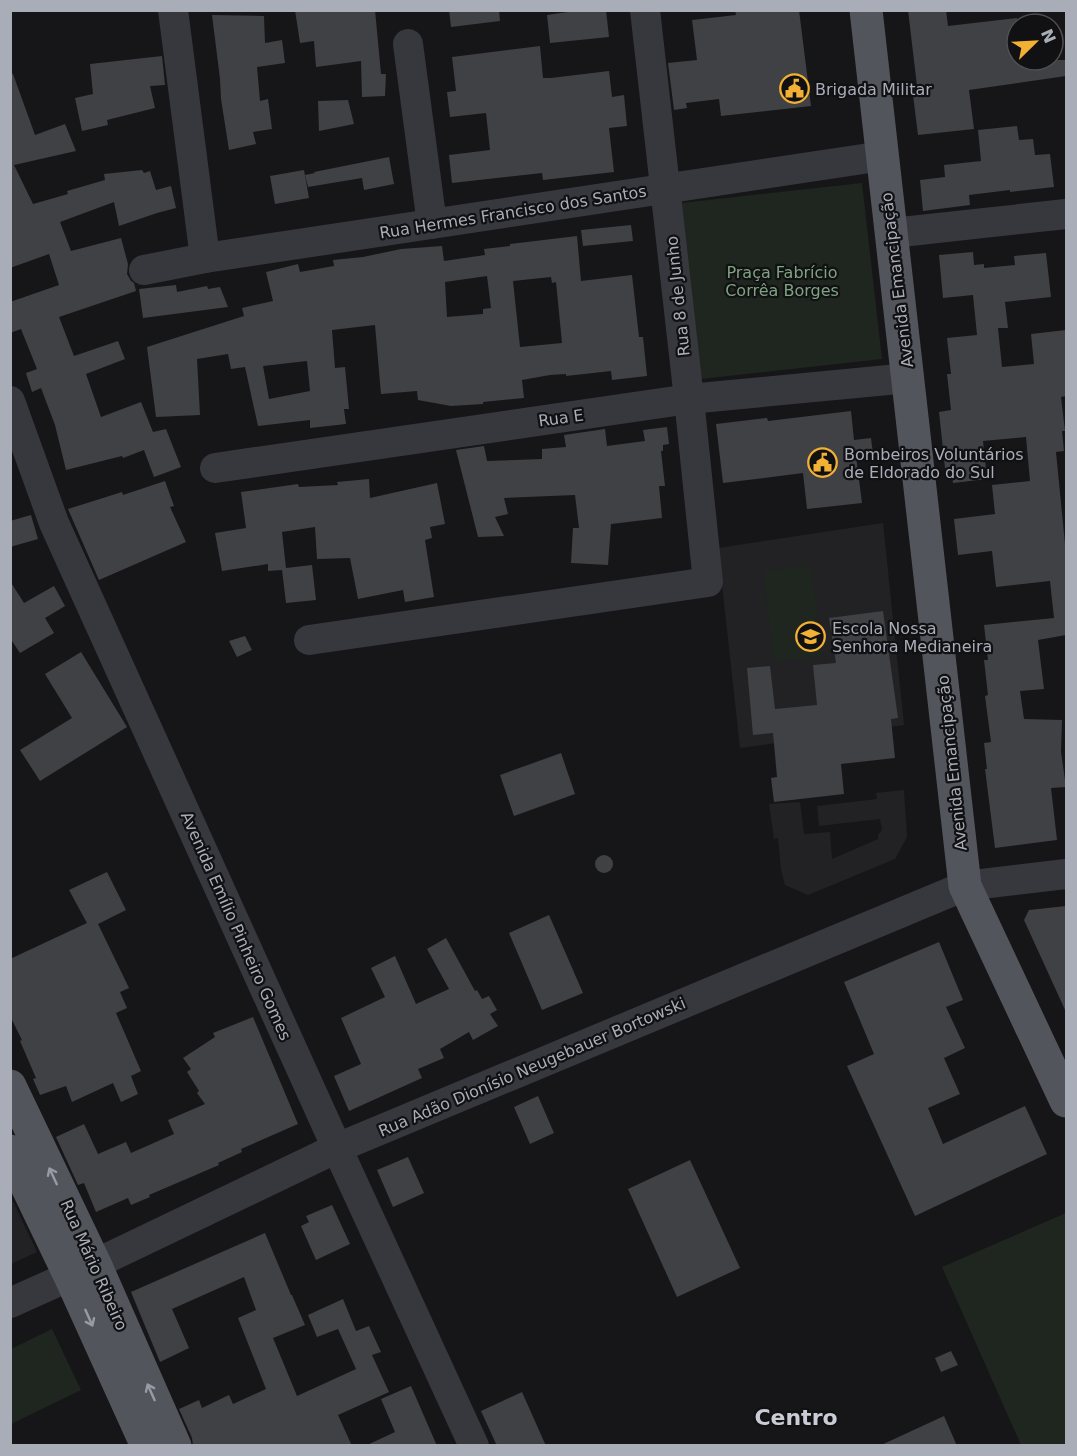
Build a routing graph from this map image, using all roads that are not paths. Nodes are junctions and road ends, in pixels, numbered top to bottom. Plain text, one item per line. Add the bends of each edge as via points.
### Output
1 (173, 10) edge
2 (645, 10) edge
3 (866, 10) edge
4 (408, 44) dead end
5 (883, 156) junction
6 (666, 189) junction
7 (1066, 214) edge
8 (432, 224) junction
9 (892, 233) junction
10 (205, 258) junction
11 (144, 270) dead end
12 (909, 378) junction
13 (689, 399) junction
14 (10, 401) edge
15 (215, 468) dead end
16 (309, 640) dead end
17 (1066, 874) edge
18 (965, 886) junction
19 (10, 1086) edge
20 (1066, 1101) edge
21 (337, 1148) junction
22 (10, 1151) edge
23 (82, 1270) junction
24 (10, 1303) edge
25 (147, 1446) edge
26 (175, 1446) edge
27 (474, 1446) edge

1 - 10 street
2 - 6 street, Rua 8 de Junho
3 - 5 main road, Avenida Emancipação
4 - 8 street
5 - 6 street, Rua Hermes Francisco dos Santos
5 - 9 main road, Avenida Emancipação
6 - 8 street, Rua Hermes Francisco dos Santos
6 - 13 street, Rua 8 de Junho
7 - 9 street
8 - 10 street, Rua Hermes Francisco dos Santos
9 - 12 main road, Avenida Emancipação
10 - 11 street, Rua Hermes Francisco dos Santos
12 - 13 street, Rua E
12 - 18 main road, Avenida Emancipação
13 - 15 street, Rua E
13 - 16 street, Rua 8 de Junho via 708,582
14 - 21 street, Avenida Emílio Pinheiro Gomes via 54,524
17 - 18 street, Rua Adão Dionísio Neugebauer Bortowski
18 - 20 main road, Avenida Emancipação
18 - 21 street, Rua Adão Dionísio Neugebauer Bortowski
23 -> 19 main road, Rua Mário Ribeiro
21 - 23 street, Rua Adão Dionísio Neugebauer Bortowski
21 - 27 street, Avenida Emílio Pinheiro Gomes
22 - 23 main road, Rua Mário Ribeiro
23 - 24 street, Rua Adão Dionísio Neugebauer Bortowski
23 -> 25 main road, Rua Mário Ribeiro
26 -> 23 main road, Rua Mário Ribeiro

